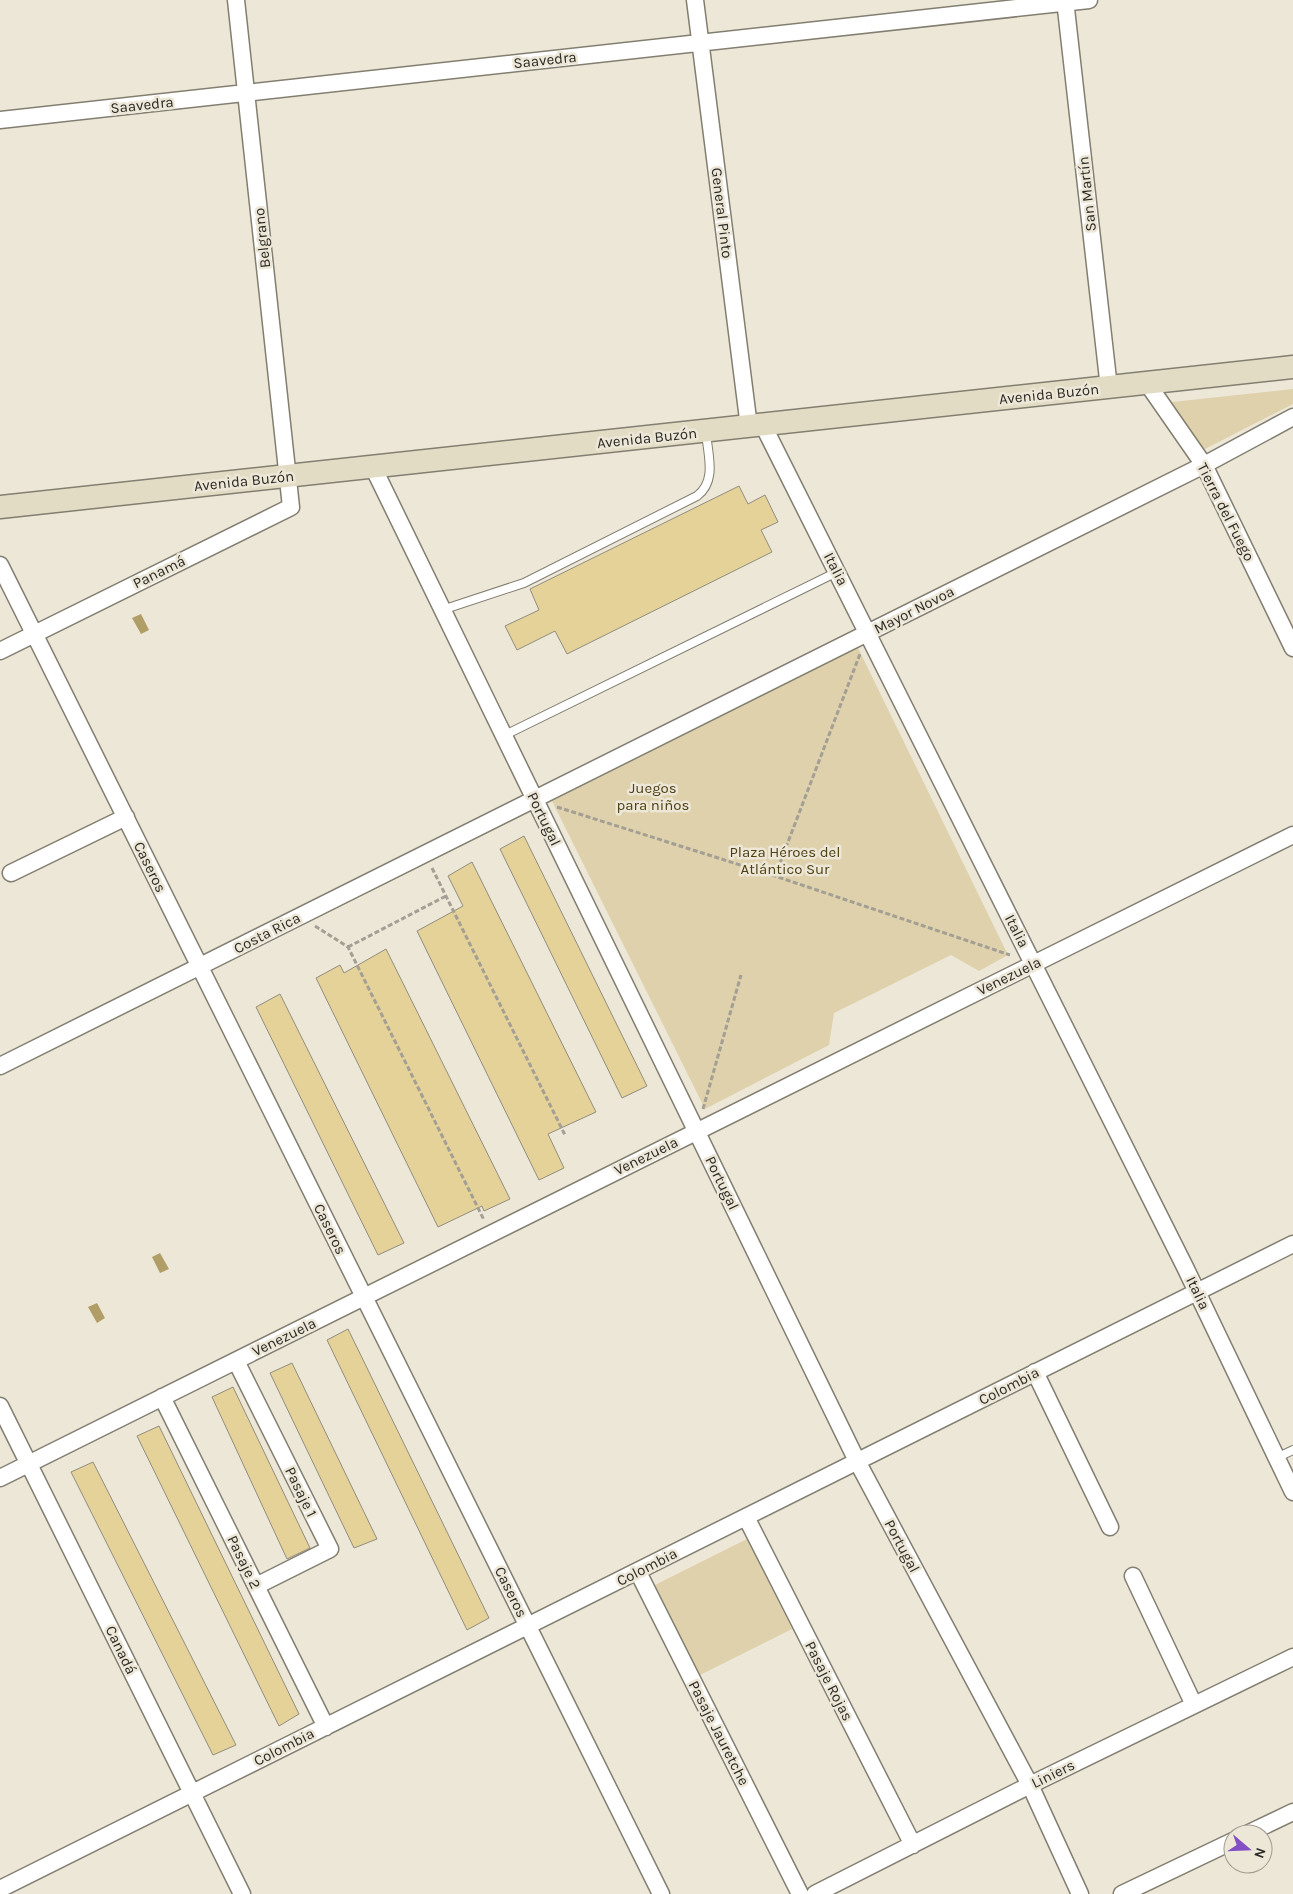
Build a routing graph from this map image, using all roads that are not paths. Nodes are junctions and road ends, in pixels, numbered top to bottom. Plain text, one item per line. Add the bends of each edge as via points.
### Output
1 (236, 0) edge
2 (695, 0) edge
3 (1089, 0) edge
4 (1065, 1) edge
5 (700, 43) junction
6 (246, 93) junction
7 (0, 120) edge
8 (1293, 367) edge
9 (1147, 383) junction
10 (1108, 388) junction
11 (1293, 417) edge
12 (756, 426) junction
13 (706, 431) junction
14 (1204, 465) junction
15 (373, 467) junction
16 (288, 476) junction
17 (0, 507) edge
18 (0, 565) edge
19 (837, 572) junction
20 (442, 610) junction
21 (868, 633) junction
22 (35, 634) junction
23 (1293, 648) edge
24 (0, 651) edge
25 (503, 736) junction
26 (534, 800) junction
27 (126, 817) junction
28 (1293, 835) edge
29 (11, 874) dead end
30 (1034, 964) junction
31 (200, 967) junction
32 (0, 1066) edge
33 (697, 1131) junction
34 (1293, 1244) edge
35 (1197, 1291) junction
36 (364, 1297) junction
37 (236, 1361) junction
38 (1035, 1372) junction
39 (162, 1397) junction
40 (0, 1406) edge
41 (1293, 1450) edge
42 (1276, 1458) junction
43 (857, 1461) junction
44 (28, 1464) junction
45 (0, 1478) edge
46 (1293, 1492) edge
47 (746, 1517) junction
48 (1110, 1527) dead end
49 (638, 1572) junction
50 (1132, 1576) dead end
51 (256, 1586) junction
52 (528, 1626) junction
53 (1293, 1657) edge
54 (1194, 1705) junction
55 (326, 1726) junction
56 (1030, 1785) junction
57 (192, 1794) junction
58 (1293, 1812) edge
59 (1268, 1824) edge
60 (913, 1845) junction
61 (1223, 1846) edge
62 (0, 1889) edge
63 (242, 1894) edge
64 (661, 1894) edge
65 (800, 1894) edge
66 (815, 1894) edge
67 (1080, 1894) edge
68 (1122, 1894) edge

1 - 6 street, Belgrano
2 - 5 street, General Pinto
3 - 4 street, Saavedra
4 - 5 street, Saavedra
4 - 10 street, San Martín
5 - 6 street, Saavedra
5 - 12 street, General Pinto
6 - 7 street, Saavedra
6 - 16 street, Belgrano
8 - 9 main road, Avenida Buzón
9 - 10 main road, Avenida Buzón
9 - 14 street, Tierra del Fuego
10 - 12 main road, Avenida Buzón
11 - 14 street, Mayor Novoa
12 - 13 main road, Avenida Buzón
12 - 19 street, Italia
13 - 15 main road, Avenida Buzón
13 - 20 lane via 710,477 705,490 524,583
14 - 21 street, Mayor Novoa
14 - 23 street, Tierra del Fuego
15 - 16 main road, Avenida Buzón
15 - 20 street, Portugal
16 - 17 main road, Avenida Buzón
16 - 22 street, Panamá via 291,507
18 - 22 street, Caseros
19 - 21 street, Italia
19 - 25 lane
20 - 25 street, Portugal
21 - 26 street, Mayor Novoa
21 - 30 street, Italia
22 - 24 street, Panamá
22 - 27 street, Caseros
25 - 26 street, Portugal
26 - 31 street, Costa Rica
26 - 33 street, Portugal
27 - 29 street
27 - 31 street, Caseros
28 - 30 street, Venezuela
30 - 33 street, Venezuela
30 - 35 street, Italia
31 - 32 street, Costa Rica
31 - 36 street, Caseros
33 - 36 street, Venezuela
33 - 43 street, Portugal
34 - 35 street, Colombia
35 - 38 street, Colombia
35 - 42 street, Italia
36 - 37 street, Venezuela
36 - 52 street, Caseros
37 - 39 street, Venezuela
37 - 51 street, Pasaje 1 via 330,1549
38 - 43 street, Colombia
38 - 48 street
39 - 44 street, Venezuela
39 - 51 street, Pasaje 2
40 - 44 street, Canadá
41 - 42 lane
42 - 46 street, Italia
43 - 47 street, Colombia
43 - 56 street, Portugal
44 - 45 street, Venezuela
44 - 57 street, Canadá
47 - 49 street, Colombia
47 - 60 street, Pasaje Rojas
49 - 52 street, Colombia
49 - 65 street, Pasaje Jauretche
50 - 54 street
51 - 55 street, Pasaje 2
52 - 55 street, Colombia
52 - 64 street, Caseros
53 - 54 street, Liniers
54 - 56 street, Liniers
55 - 57 street, Colombia
56 - 60 street, Liniers
56 - 67 street, Portugal
57 - 62 street, Colombia
57 - 63 street, Canadá
58 - 59 street
60 - 66 street, Liniers
61 - 68 street

